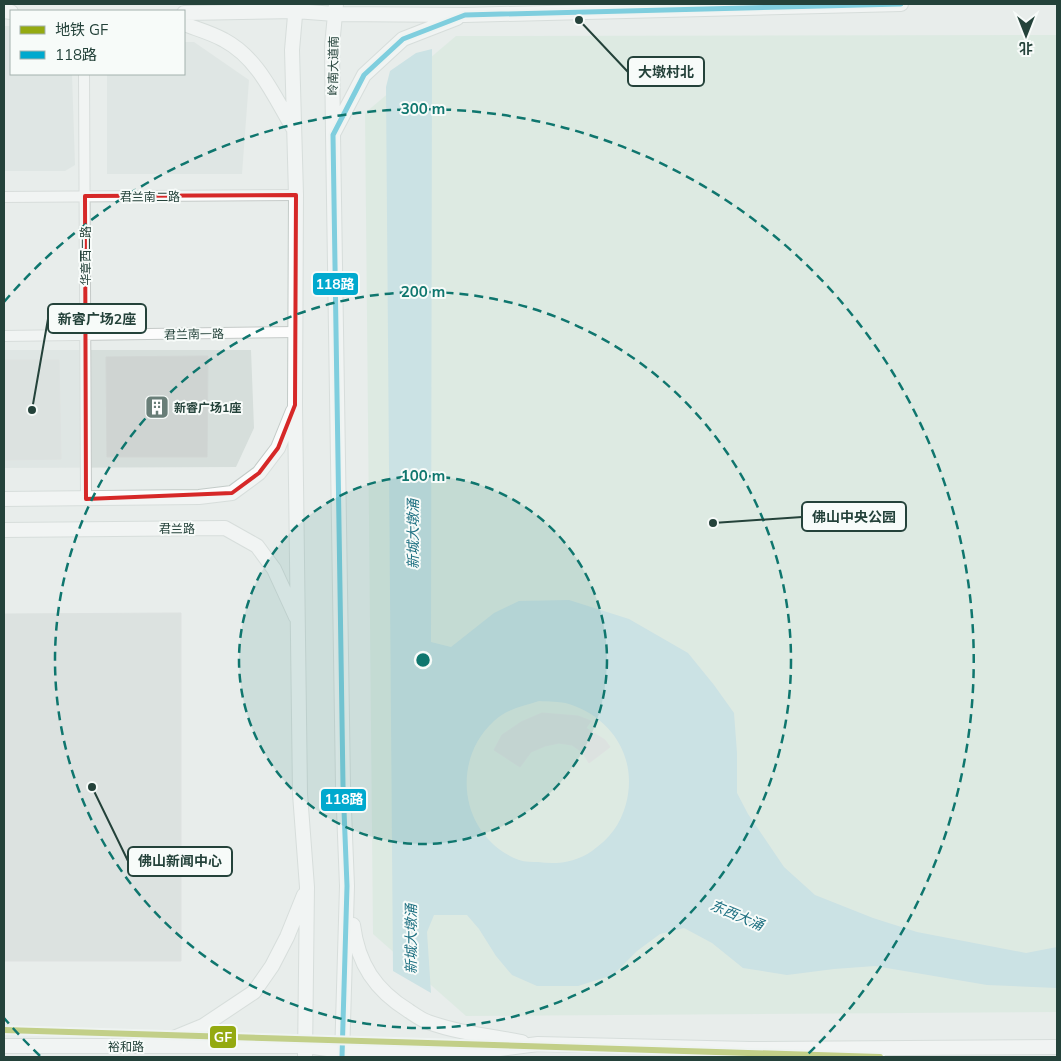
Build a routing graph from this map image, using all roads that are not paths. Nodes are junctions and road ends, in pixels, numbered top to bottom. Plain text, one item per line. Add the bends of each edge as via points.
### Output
1 (901, 4) edge
2 (296, 8) edge
3 (336, 9) edge
4 (185, 13) edge
5 (465, 14) junction
6 (185, 24) edge
7 (84, 75) edge
8 (294, 130) junction
9 (333, 135) junction
10 (296, 195) junction
11 (85, 196) junction
12 (4, 197) edge
13 (295, 332) junction
14 (85, 335) junction
15 (4, 336) edge
16 (295, 406) junction
17 (86, 498) junction
18 (4, 499) edge
19 (4, 530) edge
20 (298, 623) junction
21 (347, 886) junction
22 (307, 887) junction
23 (538, 1044) junction
24 (156, 1045) junction
25 (4, 1046) edge
26 (1057, 1047) edge
27 (305, 1052) edge
28 (342, 1054) edge

1 - 5 main road
2 - 3 main road
2 - 4 main road
2 - 8 main road via 292,50
3 - 5 main road
3 - 9 main road, 岭南大道南 via 332,46
5 - 9 main road via 403,38 364,75
6 - 8 main road via 224,39 245,55 261,74
7 - 11 street, 华章西二路
8 - 10 main road
9 - 21 main road, 岭南大道南
10 - 11 street, 君兰南二路
10 - 13 main road
11 - 12 street, 君兰南二路
11 - 14 street, 华章西二路
13 - 14 street, 君兰南一路
13 - 16 main road
14 - 15 street, 君兰南一路
14 - 17 street, 华章西二路
16 - 17 main road via 278,448 259,473 232,493 199,498
16 - 20 main road
17 - 18 main road
19 - 20 main road, 君兰路 via 225,528 257,546 274,569
20 - 22 main road via 300,794
21 - 23 main road via 355,944 370,976 391,1000 426,1022
21 - 28 main road, 岭南大道南
22 - 24 main road via 287,937 254,992 203,1026
22 - 27 main road
23 - 26 main road, 裕和路 via 749,1049
23 - 28 main road, 裕和路 via 484,1052
24 - 25 main road, 裕和路
24 - 27 main road, 裕和路
27 - 28 main road, 裕和路

